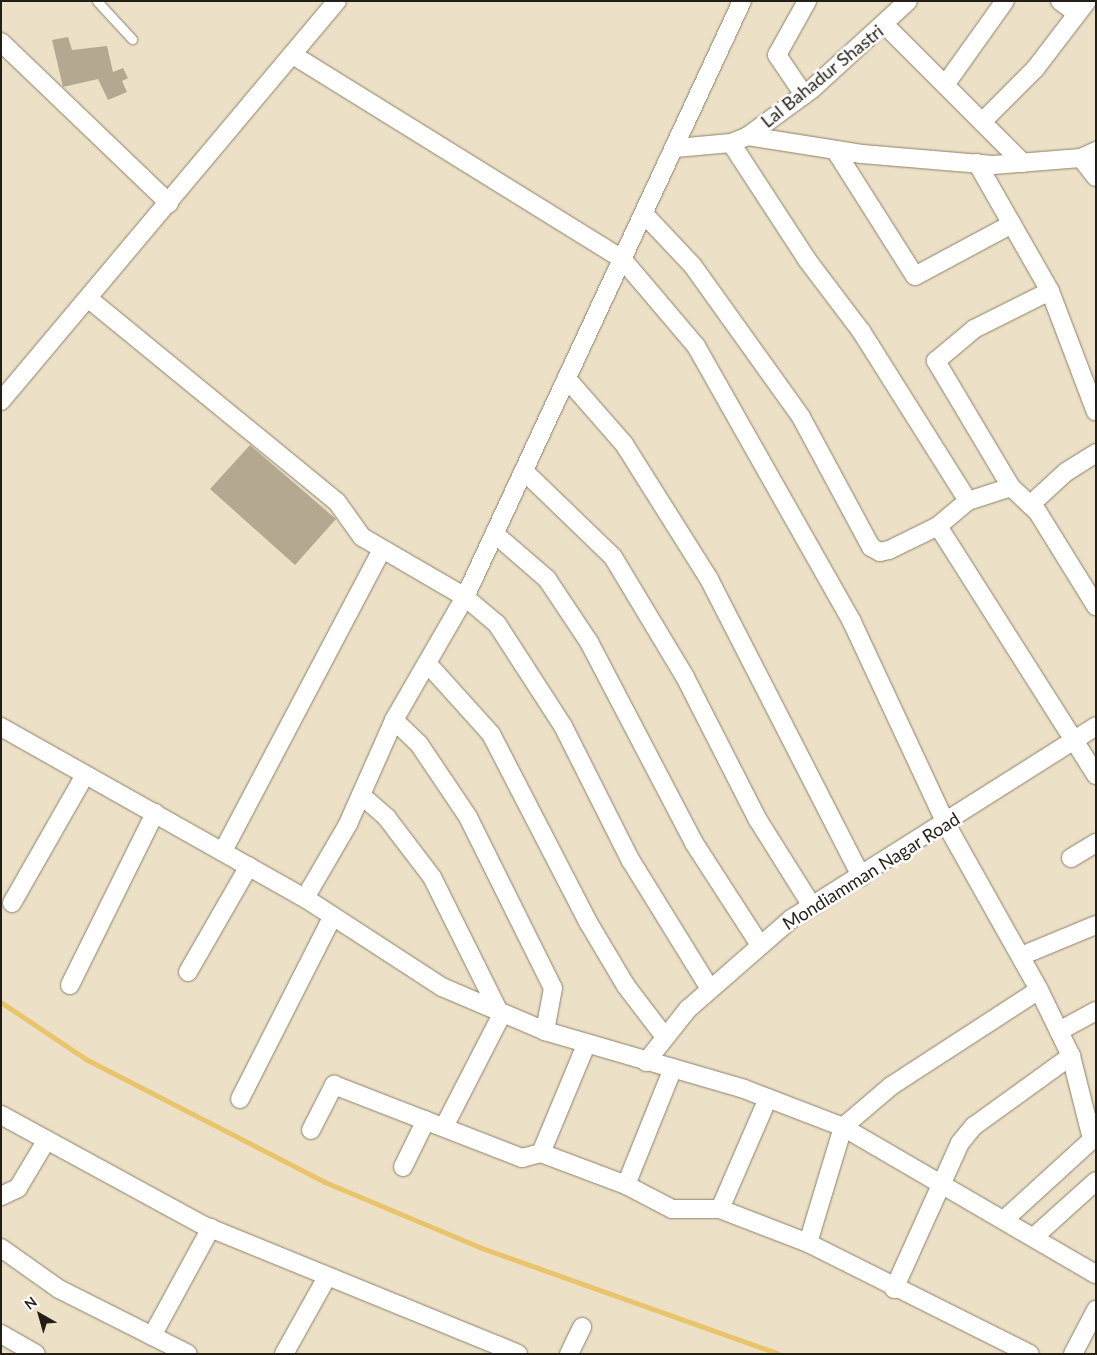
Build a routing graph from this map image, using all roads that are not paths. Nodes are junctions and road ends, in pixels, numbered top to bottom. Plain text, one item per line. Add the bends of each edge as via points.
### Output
1 (97, 1) edge
2 (337, 1) edge
3 (742, 1) edge
4 (807, 1) edge
5 (908, 1) edge
6 (1006, 1) edge
7 (1060, 1) edge
8 (1082, 8) edge
9 (885, 25) junction
10 (132, 40) dead end
11 (1, 42) edge
12 (293, 55) junction
13 (945, 85) junction
14 (804, 95) junction
15 (982, 122) junction
16 (748, 136) junction
17 (731, 143) junction
18 (676, 148) junction
19 (835, 150) junction
20 (1088, 155) edge
21 (1023, 162) junction
22 (977, 163) junction
23 (1096, 177) edge
24 (169, 203) junction
25 (644, 214) junction
26 (1012, 224) junction
27 (623, 260) junction
28 (1050, 291) junction
29 (89, 299) junction
30 (568, 380) junction
31 (1, 400) edge
32 (1096, 412) edge
33 (1096, 453) edge
34 (525, 472) junction
35 (1011, 487) junction
36 (968, 502) junction
37 (1030, 505) junction
38 (938, 526) junction
39 (496, 534) junction
40 (382, 549) junction
41 (465, 597) junction
42 (1096, 606) edge
43 (427, 663) junction
44 (394, 720) junction
45 (1096, 726) edge
46 (1, 727) edge
47 (1073, 741) junction
48 (85, 775) junction
49 (1096, 776) edge
50 (361, 795) junction
51 (155, 813) junction
52 (946, 824) junction
53 (1096, 842) edge
54 (223, 851) junction
55 (1071, 858) dead end
56 (249, 866) junction
57 (862, 876) junction
58 (305, 898) junction
59 (12, 903) dead end
60 (812, 906) junction
61 (333, 916) junction
62 (1096, 925) edge
63 (760, 945) junction
64 (1021, 956) junction
65 (188, 972) dead end
66 (70, 985) dead end
67 (710, 989) junction
68 (1039, 990) junction
69 (1096, 1011) edge
70 (502, 1016) junction
71 (1059, 1031) junction
72 (545, 1032) junction
73 (665, 1037) junction
74 (586, 1045) junction
75 (1071, 1056) junction
76 (646, 1062) junction
77 (674, 1068) junction
78 (768, 1098) junction
79 (240, 1099) dead end
80 (1, 1115) edge
81 (426, 1120) junction
82 (444, 1127) junction
83 (843, 1127) junction
84 (311, 1130) dead end
85 (1094, 1138) edge
86 (46, 1141) junction
87 (541, 1153) junction
88 (403, 1168) dead end
89 (1096, 1181) edge
90 (944, 1182) junction
91 (626, 1185) junction
92 (1, 1196) edge
93 (720, 1209) junction
94 (1005, 1218) junction
95 (210, 1228) junction
96 (1035, 1236) junction
97 (808, 1243) junction
98 (1, 1248) edge
99 (1096, 1274) edge
100 (327, 1277) junction
101 (894, 1289) junction
102 (1096, 1310) edge
103 (582, 1327) dead end
104 (1, 1334) edge
105 (152, 1336) junction
106 (498, 1351) edge
107 (36, 1354) edge
108 (188, 1354) edge
109 (284, 1354) edge
110 (518, 1354) edge
111 (569, 1354) edge
112 (1030, 1354) edge
113 (1073, 1354) edge

1 - 10 lane
2 - 12 street
3 - 18 street
4 - 14 street via 777,56
5 - 9 street, Lal Bahadur Shastri
6 - 13 street
7 - 8 street
8 - 15 street via 1035,69
9 - 13 street
9 - 14 street, Lal Bahadur Shastri
11 - 24 street
12 - 24 street
12 - 27 street
13 - 15 street
14 - 16 street, Lal Bahadur Shastri
15 - 21 street
16 - 17 street, Lal Bahadur Shastri
16 - 19 street
17 - 18 street, Lal Bahadur Shastri
17 - 36 street via 808,261 861,331
18 - 25 street
19 - 22 street
19 - 26 street via 915,276
20 - 21 street
20 - 23 street
21 - 22 street
22 - 26 street
24 - 29 street
25 - 27 street
25 - 38 street via 693,266 801,417 872,547 880,552 889,550
26 - 28 street
27 - 30 street
27 - 52 street via 696,346 776,481 852,622
28 - 32 street
28 - 35 street via 974,329 936,361
29 - 31 street
29 - 40 street via 337,502 362,538
30 - 34 street
30 - 57 street via 624,444 709,580
33 - 37 street via 1066,472
34 - 39 street
34 - 60 street via 613,557 685,677 758,820
35 - 36 street
35 - 37 street
36 - 38 street
37 - 42 street
38 - 47 street
39 - 41 street
39 - 63 street via 547,579 589,642 694,843
40 - 41 street
40 - 54 street
41 - 43 street
41 - 67 street via 497,624 563,726 630,861
43 - 44 street
43 - 73 street via 491,734 588,922 626,986
44 - 50 street
44 - 72 street via 419,744 468,817 553,988
45 - 47 street, Mondiamman Nagar Road
46 - 48 street
47 - 49 street
47 - 52 street, Mondiamman Nagar Road
48 - 51 street
48 - 59 street
50 - 58 street
50 - 70 street via 388,818 432,877
51 - 54 street
51 - 66 street
52 - 57 street, Mondiamman Nagar Road
52 - 64 street
53 - 55 street
54 - 56 street
56 - 58 street
56 - 65 street
57 - 60 street, Mondiamman Nagar Road
58 - 61 street
60 - 63 street, Mondiamman Nagar Road
61 - 70 street via 442,987
61 - 79 street
62 - 64 street
63 - 67 street, Mondiamman Nagar Road
64 - 68 street
67 - 73 street, Mondiamman Nagar Road
68 - 71 street
68 - 83 street via 915,1069
69 - 71 street
70 - 72 street
70 - 82 street
71 - 75 street
72 - 74 street
73 - 76 street, Mondiamman Nagar Road
74 - 76 street
74 - 87 street
75 - 85 street
75 - 90 street via 974,1126 960,1143
76 - 77 street
77 - 78 street
77 - 91 street
78 - 83 street
78 - 93 street
80 - 86 street
81 - 82 street
81 - 84 street via 334,1085
81 - 88 street
82 - 87 street via 522,1158
83 - 90 street
83 - 97 street
85 - 94 street
86 - 92 street via 18,1188
86 - 95 street
87 - 91 street
89 - 96 street
90 - 94 street
90 - 101 street
91 - 93 street via 672,1209
93 - 97 street
94 - 96 street
95 - 100 street
95 - 105 street
96 - 99 street
97 - 101 street
98 - 105 street via 59,1289
100 - 106 street
100 - 109 street
101 - 112 street
102 - 113 street
103 - 111 street
104 - 107 street
105 - 108 street
106 - 110 street

